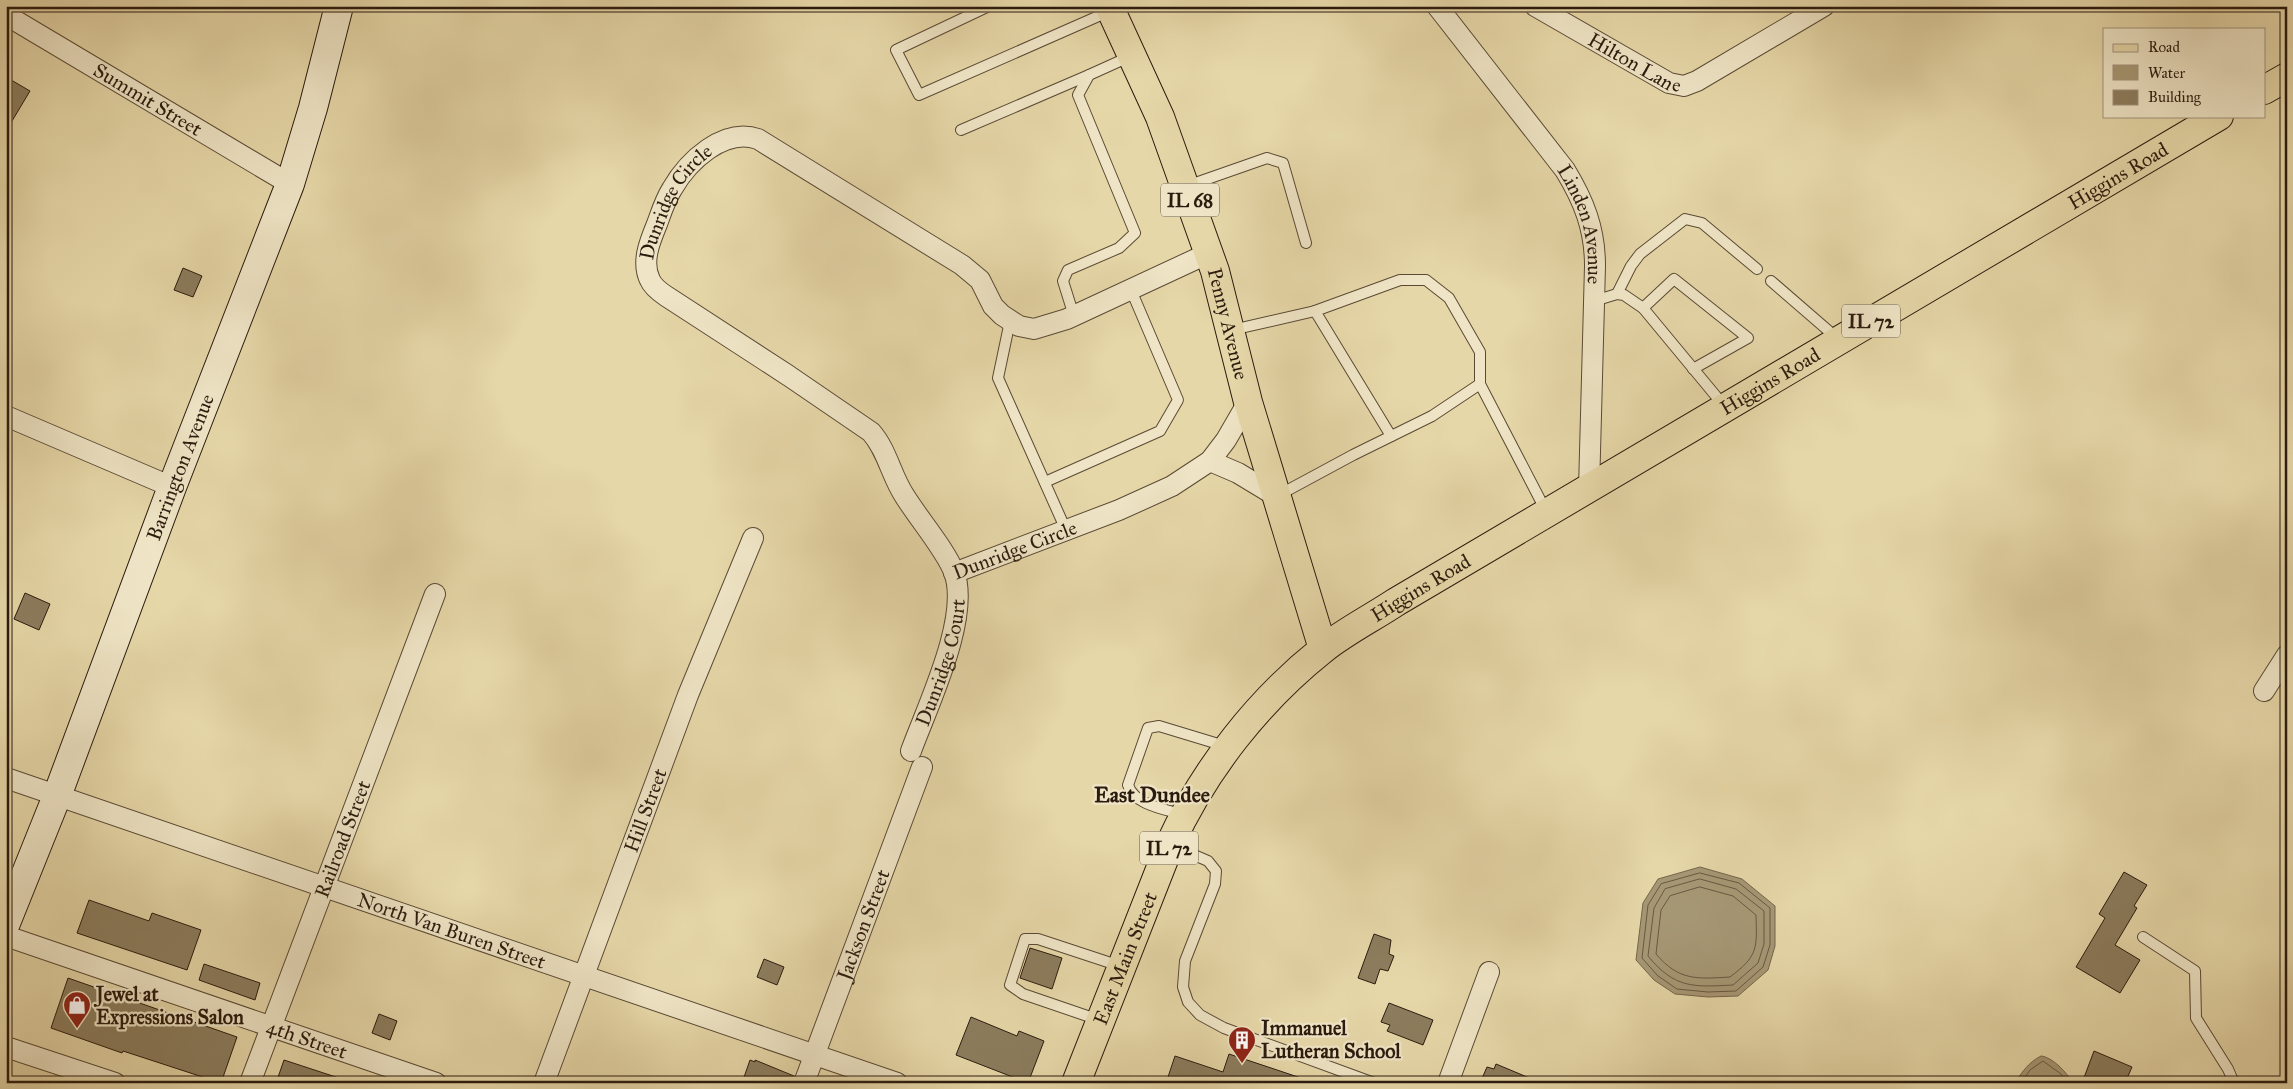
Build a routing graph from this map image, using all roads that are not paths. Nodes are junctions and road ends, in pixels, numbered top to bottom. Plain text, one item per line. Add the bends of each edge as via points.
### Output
1 (338, 6) edge
2 (990, 6) edge
3 (1437, 6) edge
4 (1535, 6) edge
5 (1824, 6) edge
6 (1110, 8) edge
7 (6, 15) edge
8 (1133, 55) junction
9 (1089, 76) junction
10 (2287, 77) edge
11 (2266, 89) edge
12 (2216, 118) edge
13 (961, 130) dead end
14 (290, 184) junction
15 (1186, 187) junction
16 (1306, 243) dead end
17 (1209, 253) junction
18 (1757, 269) dead end
19 (1771, 281) dead end
20 (1131, 290) junction
21 (1617, 294) junction
22 (1594, 301) junction
23 (1643, 308) junction
24 (1315, 311) junction
25 (1074, 316) junction
26 (1010, 321) junction
27 (1231, 331) junction
28 (1839, 340) junction
29 (1693, 369) junction
30 (1480, 384) junction
31 (1248, 402) junction
32 (1726, 408) junction
33 (6, 416) edge
34 (1392, 436) junction
35 (1210, 461) junction
36 (1045, 482) junction
37 (172, 487) junction
38 (1589, 489) junction
39 (1276, 496) junction
40 (1547, 514) junction
41 (1066, 530) junction
42 (753, 538) dead end
43 (954, 572) junction
44 (435, 594) dead end
45 (1323, 649) junction
46 (2287, 655) edge
47 (2264, 691) dead end
48 (1229, 748) junction
49 (916, 759) joint
50 (6, 778) edge
51 (57, 796) junction
52 (1185, 815) junction
53 (1170, 844) junction
54 (324, 888) junction
55 (6, 924) edge
56 (6, 936) edge
57 (2143, 937) dead end
58 (1121, 967) junction
59 (1489, 972) dead end
60 (584, 976) junction
61 (1100, 1020) junction
62 (272, 1026) junction
63 (6, 1047) edge
64 (814, 1054) junction
65 (115, 1083) edge
66 (250, 1083) edge
67 (436, 1083) edge
68 (544, 1083) edge
69 (804, 1083) edge
70 (897, 1083) edge
71 (1076, 1083) edge
72 (1374, 1083) edge
73 (1448, 1083) edge
74 (2234, 1083) edge

1 - 14 street, Barrington Avenue
2 - 6 lane via 896,50 919,94
3 - 22 street, Linden Avenue via 1559,162 1579,193 1593,236
4 - 5 street, Hilton Lane via 1669,83 1687,85
6 - 8 main road, Penny Avenue / IL 68
7 - 14 street, Summit Street
8 - 9 lane
8 - 15 main road, Penny Avenue / IL 68
9 - 13 lane
9 - 25 lane via 1078,95 1135,233 1119,248 1068,270 1063,281
10 - 11 main road
12 - 28 main road, Higgins Road / IL 72
14 - 37 street, Barrington Avenue
15 - 16 lane via 1267,158 1283,163
15 - 17 main road, Penny Avenue / IL 68
17 - 20 street, Dunridge Circle
17 - 27 main road, Penny Avenue / IL 68
18 - 21 lane via 1702,223 1685,219 1640,254
19 - 28 lane
20 - 25 street, Dunridge Circle
20 - 36 lane via 1178,400 1160,431
21 - 22 lane
21 - 23 lane
22 - 38 street, Linden Avenue
23 - 29 lane
23 - 29 lane via 1674,279 1748,338
24 - 27 lane
24 - 30 lane via 1400,280 1426,280 1449,298 1480,352
24 - 34 lane
25 - 26 street, Dunridge Circle via 1034,330
26 - 36 lane via 998,378
26 - 43 street, Dunridge Circle via 996,309 980,280 962,265 752,136 716,144 687,170 668,197 648,250 648,276 658,290 871,432 880,443 903,493
27 - 31 main road, Penny Avenue / IL 68
28 - 32 main road, Higgins Road / IL 72
29 - 32 lane
30 - 34 lane via 1432,416
30 - 40 lane
31 - 35 street, Dunridge Circle
31 - 39 main road, Penny Avenue / IL 68
32 - 38 main road, Higgins Road / IL 72
33 - 37 street
34 - 39 lane
35 - 39 street via 1238,473
35 - 41 street, Dunridge Circle via 1172,486
36 - 41 lane
37 - 51 street, Barrington Avenue
38 - 40 main road, Higgins Road / IL 72
39 - 45 main road, Penny Avenue / IL 68
40 - 45 main road, Higgins Road / IL 72 via 1396,602
41 - 43 street, Dunridge Circle
42 - 60 street, Hill Street via 688,695
43 - 49 street, Dunridge Court via 958,604 954,633
44 - 54 street, Railroad Street
45 - 48 main road, East Main Street / IL 72 via 1262,706
46 - 47 street
48 - 52 main road, East Main Street / IL 72
48 - 52 lane via 1159,726 1148,728 1128,784 1130,792 1138,799
49 - 64 street, Jackson Street
50 - 51 street, North Van Buren Street
51 - 54 street, North Van Buren Street
51 - 55 street, Barrington Avenue
52 - 53 main road, East Main Street / IL 72
53 - 58 main road, East Main Street / IL 72
53 - 72 lane via 1208,861 1216,871 1215,884 1185,962 1184,992 1195,1011 1232,1031
54 - 60 street, North Van Buren Street
54 - 62 street, Railroad Street
56 - 62 street, 4th Street
57 - 74 lane via 2195,971 2196,1018
58 - 61 main road, East Main Street / IL 72
58 - 61 lane via 1038,939 1025,939 1010,985 1023,994
59 - 73 street
60 - 64 street, North Van Buren Street
60 - 68 street, Hill Street
61 - 71 main road, East Main Street / IL 72
62 - 66 street, Railroad Street
62 - 67 street, 4th Street
63 - 65 street
64 - 69 street, Jackson Street
64 - 70 street, North Van Buren Street

